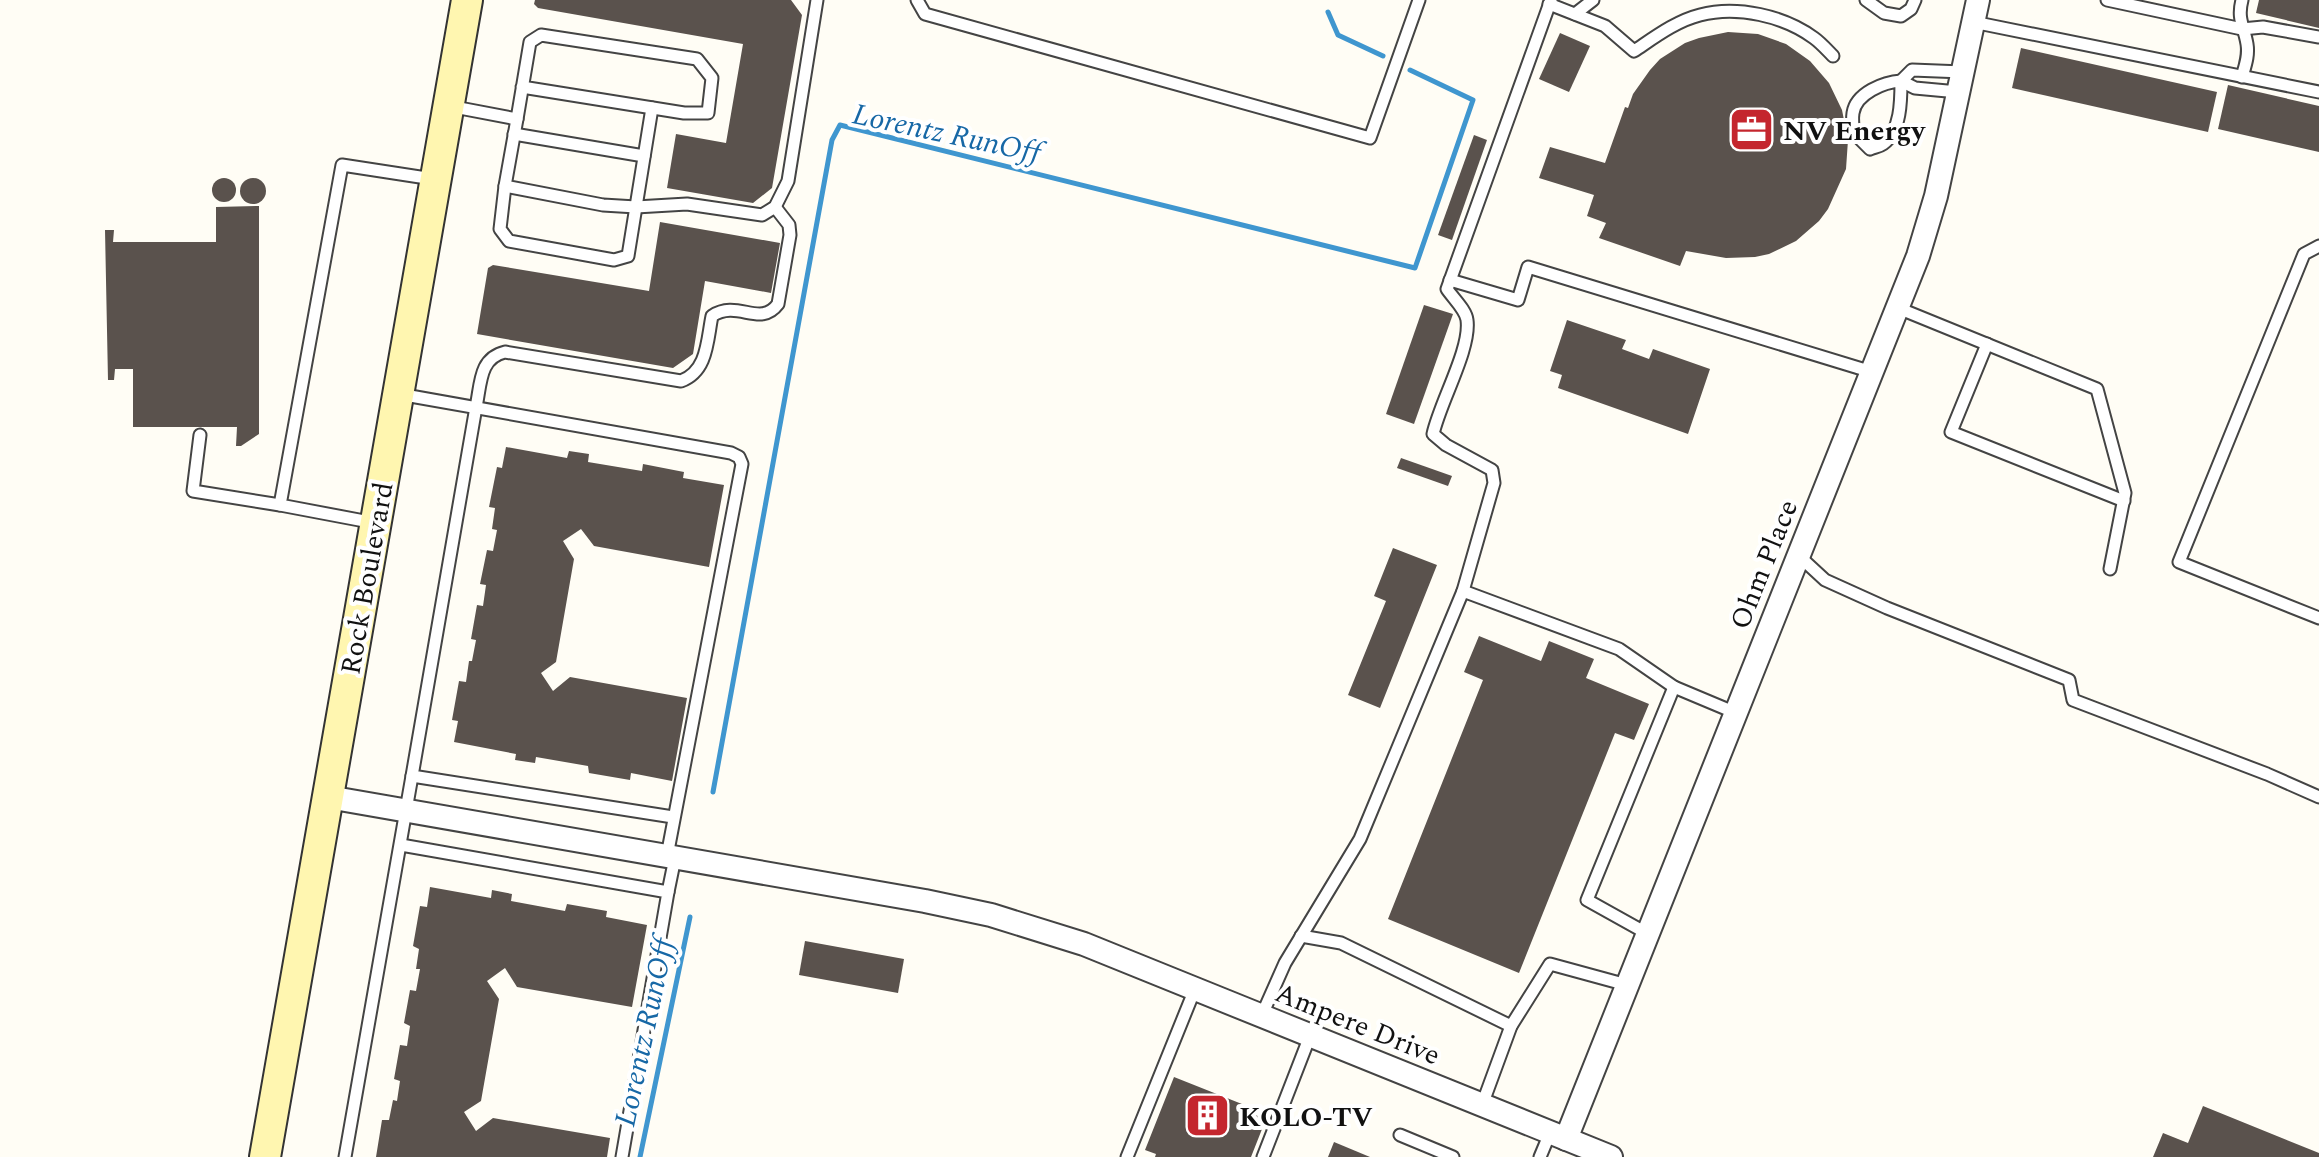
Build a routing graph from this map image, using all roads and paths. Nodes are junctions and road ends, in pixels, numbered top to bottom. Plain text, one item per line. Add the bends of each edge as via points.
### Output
1 (467, 0) edge
2 (817, 0) edge
3 (917, 0) edge
4 (1419, 0) edge
5 (1593, 0) edge
6 (1866, 0) edge
7 (1915, 0) edge
8 (2107, 0) edge
9 (2242, 0) edge
10 (1550, 2) edge
11 (1976, 6) edge
12 (1575, 14) junction
13 (2242, 29) junction
14 (2319, 37) edge
15 (1833, 56) dead end
16 (2242, 77) junction
17 (1901, 81) junction
18 (1960, 82) junction
19 (522, 87) junction
20 (2319, 92) edge
21 (449, 106) junction
22 (652, 108) junction
23 (517, 119) junction
24 (514, 134) junction
25 (644, 156) junction
26 (436, 180) junction
27 (505, 186) junction
28 (636, 207) junction
29 (775, 207) junction
30 (2319, 246) edge
31 (1450, 280) junction
32 (1898, 308) junction
33 (1987, 344) junction
34 (1872, 372) junction
35 (398, 393) junction
36 (476, 407) junction
37 (200, 435) dead end
38 (2124, 501) junction
39 (280, 505) junction
40 (376, 523) junction
41 (1799, 556) junction
42 (2110, 569) dead end
43 (1463, 591) junction
44 (2319, 618) edge
45 (1674, 687) junction
46 (1736, 713) junction
47 (412, 776) junction
48 (328, 797) junction
49 (2319, 797) edge
50 (407, 811) junction
51 (673, 817) junction
52 (401, 845) junction
53 (671, 857) junction
54 (668, 892) junction
55 (1648, 934) junction
56 (1301, 936) junction
57 (1627, 985) junction
58 (1195, 989) junction
59 (1261, 1017) junction
60 (1511, 1026) junction
61 (1310, 1036) junction
62 (1482, 1105) junction
63 (1400, 1135) dead end
64 (1558, 1136) junction
65 (265, 1157) edge
66 (345, 1157) edge
67 (622, 1157) edge
68 (1127, 1157) edge
69 (1263, 1157) edge
70 (1453, 1157) edge
71 (1540, 1157) edge
72 (1611, 1157) edge

1 - 21 main road, Rock Boulevard
2 - 29 lane via 788,181
3 - 4 lane via 925,14 1370,138
5 - 12 lane
6 - 7 lane via 1884,13 1901,16
8 - 13 lane
9 - 13 lane
10 - 12 lane
10 - 31 lane
11 - 16 lane
11 - 18 street, Ohm Place
12 - 15 lane via 1605,26 1634,51 1701,15 1748,13 1796,27
13 - 14 lane via 2263,27
13 - 16 lane via 2248,55
16 - 20 lane
17 - 17 lane via 1886,82 1859,99 1853,110 1854,133 1870,149 1883,144 1894,129
17 - 18 lane via 1915,88
17 - 18 lane via 1912,70
18 - 32 street, Ohm Place via 1936,196
19 - 22 lane
19 - 22 lane via 530,42 541,35 697,59 712,78 708,113
19 - 23 lane
21 - 23 lane
21 - 26 main road, Rock Boulevard
22 - 25 lane
23 - 24 lane
24 - 25 lane
24 - 27 lane
25 - 28 lane
26 - 35 main road, Rock Boulevard
26 - 39 lane via 342,165
27 - 28 lane
27 - 28 lane via 500,229 509,241 614,260 628,256
28 - 29 lane via 687,204 762,215
29 - 36 lane via 790,235 778,304 766,315 725,309 712,316 703,363 688,379 505,352 486,362
30 - 44 lane via 2304,254 2179,562
31 - 34 lane via 1518,300 1528,267
31 - 43 lane via 1447,289 1467,317 1466,342 1433,434 1492,470 1494,483
32 - 33 lane
32 - 34 street, Ohm Place
33 - 38 lane via 2097,389
33 - 38 lane via 1951,432
34 - 41 street, Ohm Place
35 - 36 lane
35 - 40 main road, Rock Boulevard
36 - 47 lane
36 - 51 lane via 739,457 742,464
37 - 39 lane via 193,491
38 - 42 lane
39 - 40 lane
40 - 48 main road, Rock Boulevard
41 - 46 street, Ohm Place
41 - 49 lane via 1825,580 2069,680 2073,700
43 - 45 lane via 1619,649
43 - 56 lane via 1360,839
45 - 46 lane
45 - 55 lane via 1587,900
46 - 55 street, Ohm Place
47 - 50 lane
47 - 51 lane
48 - 50 street, Ampere Drive
48 - 65 main road, Rock Boulevard
50 - 52 lane
50 - 53 street, Ampere Drive
51 - 53 lane
52 - 54 lane
52 - 66 lane
53 - 54 lane
53 - 58 street, Ampere Drive via 963,908 1084,944
54 - 67 lane
55 - 57 street, Ohm Place
56 - 59 lane
56 - 60 lane via 1341,943
57 - 60 lane via 1550,964
57 - 64 street, Ohm Place
58 - 59 street, Ampere Drive
58 - 68 lane
59 - 61 street, Ampere Drive
60 - 62 lane
61 - 62 street, Ampere Drive
61 - 69 lane
62 - 64 street, Ampere Drive
63 - 70 lane
64 - 71 lane
64 - 72 street, Ampere Drive

